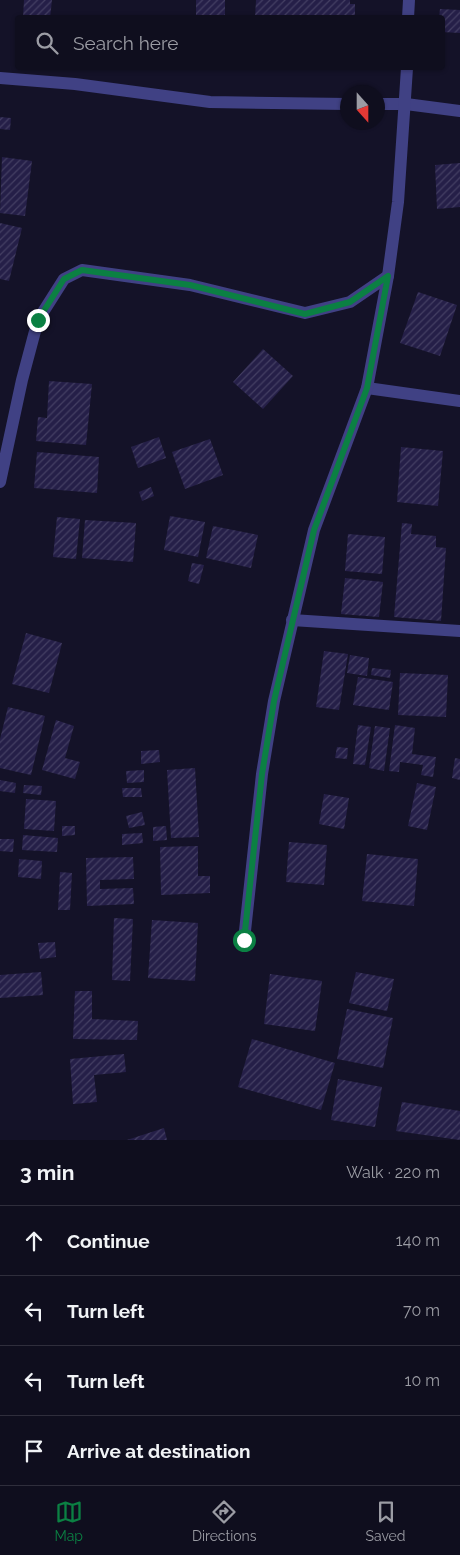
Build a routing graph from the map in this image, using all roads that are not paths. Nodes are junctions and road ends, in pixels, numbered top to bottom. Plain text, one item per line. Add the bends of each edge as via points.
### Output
1 (409, 0) edge
2 (408, 15) edge
3 (407, 70) edge
4 (0, 78) edge
5 (340, 104) edge
6 (385, 104) edge
7 (406, 104) junction
8 (460, 111) edge
9 (388, 276) junction
10 (367, 388) junction
11 (460, 401) edge
12 (0, 482) edge
13 (292, 620) junction
14 (460, 631) edge
15 (244, 940) dead end

1 - 2 street
3 - 7 street
4 - 5 street via 75,84 210,102
6 - 7 street
7 - 8 street
7 - 9 street
9 - 10 street
9 - 12 street via 350,302 305,314 181,284 82,270 64,279 38,320
10 - 11 street
10 - 13 street via 314,530
13 - 14 street
13 - 15 street via 262,774

